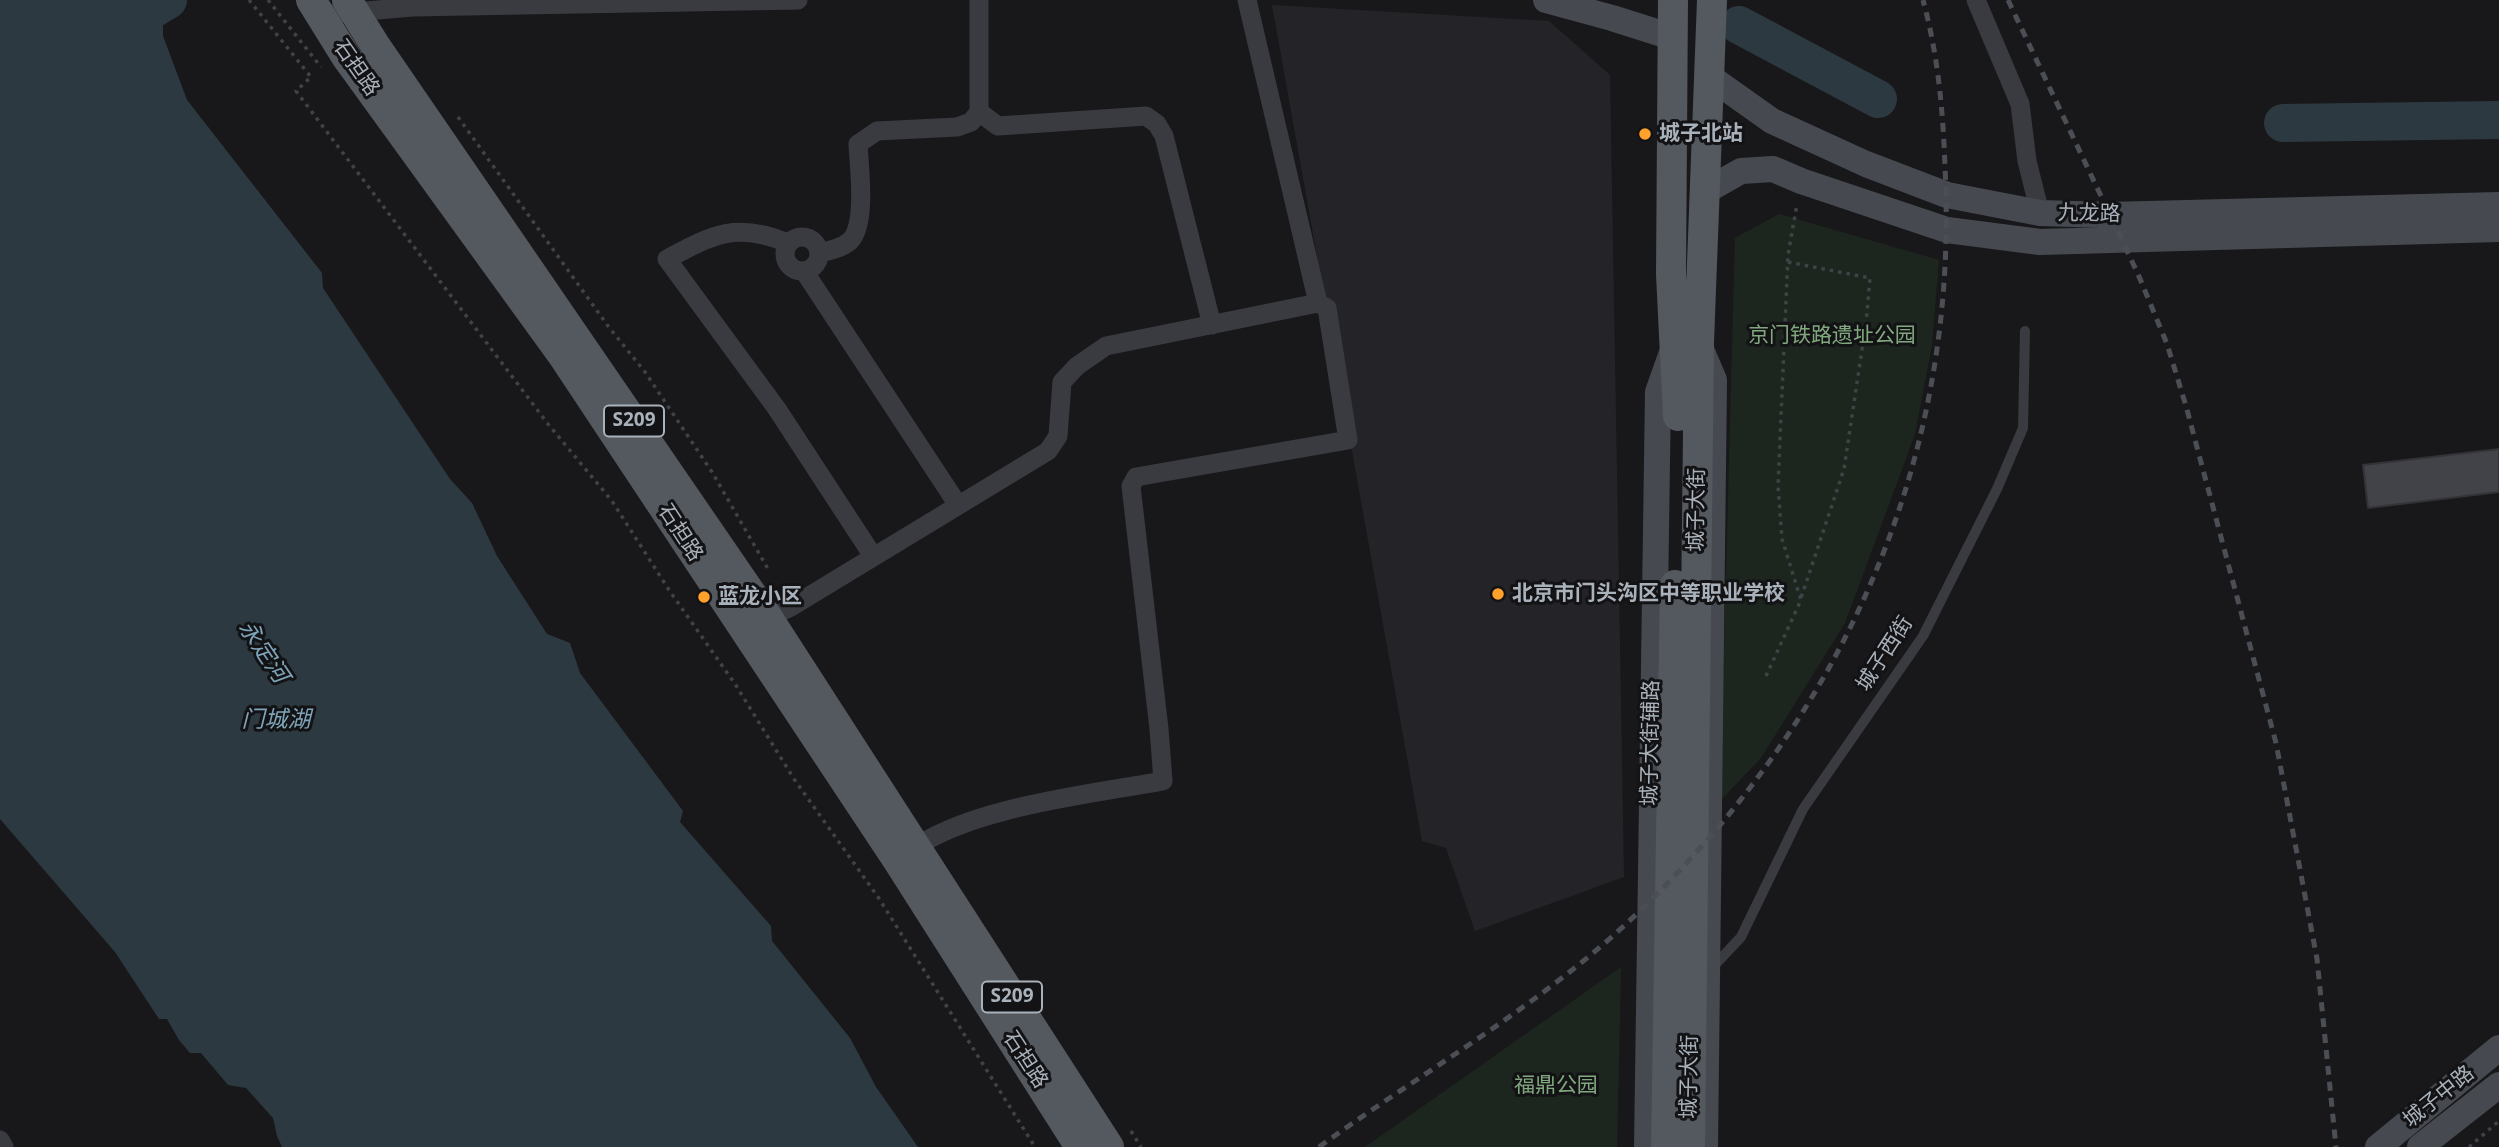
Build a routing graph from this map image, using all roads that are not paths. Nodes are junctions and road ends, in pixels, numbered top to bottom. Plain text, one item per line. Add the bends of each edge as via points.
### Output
1 (798, 0) edge
2 (979, 0) edge
3 (1247, 0) edge
4 (1546, 0) edge
5 (1673, 0) edge
6 (1712, 0) edge
7 (1976, 0) edge
8 (351, 6) edge
9 (315, 8) edge
10 (1672, 37) junction
11 (1710, 77) junction
12 (979, 112) junction
13 (1704, 192) junction
14 (2499, 205) edge
15 (2040, 213) junction
16 (2499, 229) edge
17 (788, 243) junction
18 (820, 253) junction
19 (804, 271) junction
20 (1318, 303) junction
21 (1212, 325) junction
22 (2025, 331) dead end
23 (1687, 342) junction
24 (958, 505) junction
25 (873, 556) junction
26 (768, 618) junction
27 (906, 854) junction
28 (1709, 971) junction
29 (2499, 1048) edge
30 (2499, 1085) edge
31 (0, 1140) edge
32 (4, 1147) edge
33 (1080, 1147) edge
34 (1109, 1147) edge
35 (1647, 1147) edge
36 (1666, 1147) edge
37 (1690, 1147) edge
38 (1705, 1147) edge
39 (2378, 1147) edge
40 (2420, 1147) edge

1 - 8 street
2 - 12 street
3 - 20 street
4 - 10 main road
5 - 10 main road, 城子大街
6 - 11 main road, 城子大街
7 - 15 street via 2020,104
8 - 9 street
8 - 26 main road, 石担路 / S209
9 - 27 main road, 石担路 / S209 via 563,356
10 - 23 main road, 城子大街 via 1671,274
11 - 13 main road, 城子大街
11 - 15 main road, 九龙路 via 1772,121 1866,164 1947,195
12 - 18 street via 971,122 957,127 877,131 859,144 859,224 851,240
12 - 21 street via 998,126 1146,116 1157,124 1164,136
13 - 16 main road, 九龙路 via 1741,171 1773,169 1948,230 2040,242
13 - 23 main road, 城子大街
14 - 15 main road, 九龙路
17 - 18 street via 798,237 809,238
17 - 19 street via 785,260 793,269
17 - 25 street via 746,231 715,234 667,258 777,409
18 - 19 street via 814,267
19 - 24 street
20 - 21 street
20 - 27 street via 1326,308 1348,440 1136,477 1131,486 1163,781 999,812 937,835
21 - 24 street via 1106,346 1077,366 1062,382 1058,436 1048,451
22 - 28 lane, 城子西街 via 2023,428 1997,489 1923,636 1803,809 1741,937
23 - 28 main road via 1714,380
23 - 35 main road, 城子大街辅路 via 1658,392
23 - 36 main road, 城子大街 via 1678,390
23 - 37 main road, 城子大街
24 - 25 street
25 - 26 street
26 - 27 main road, 石担路 / S209
27 - 33 main road, 石担路 / S209
27 - 34 main road, 石担路 / S209
28 - 38 main road
29 - 39 main road, 城子中路
30 - 40 main road, 城子中路
31 - 32 street

